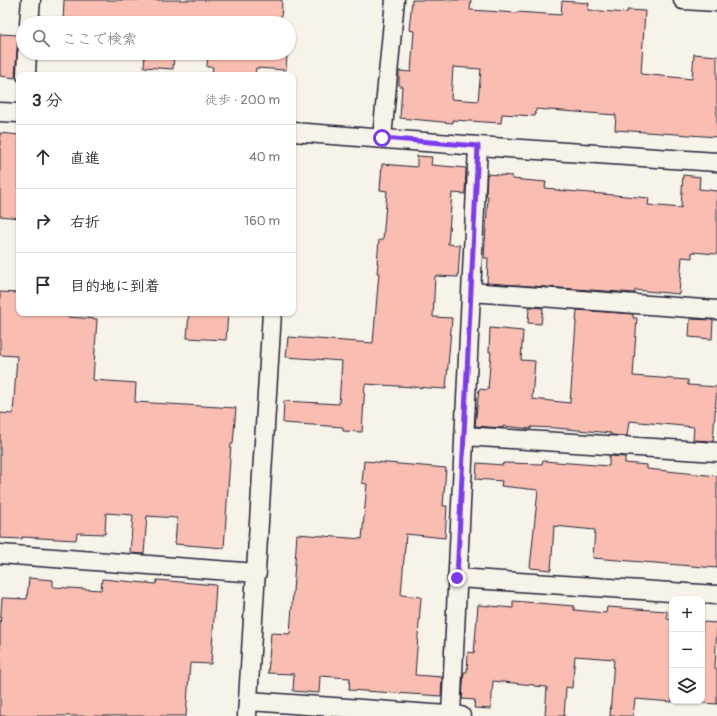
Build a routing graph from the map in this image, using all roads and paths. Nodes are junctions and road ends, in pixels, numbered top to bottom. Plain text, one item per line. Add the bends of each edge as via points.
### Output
1 (31, 0) edge
2 (395, 0) edge
3 (683, 0) edge
4 (717, 2) edge
5 (30, 16) edge
6 (27, 60) edge
7 (26, 72) edge
8 (0, 112) edge
9 (16, 112) edge
10 (296, 132) edge
11 (382, 138) junction
12 (478, 146) junction
13 (717, 162) edge
14 (471, 292) junction
15 (717, 310) edge
16 (272, 316) edge
17 (464, 436) junction
18 (717, 452) edge
19 (0, 554) edge
20 (257, 573) junction
21 (457, 578) junction
22 (717, 595) edge
23 (248, 708) edge
24 (456, 716) edge

1 - 5 street
2 - 11 street
3 - 4 street
6 - 7 street
8 - 9 street
10 - 11 street
11 - 12 street
12 - 13 street
12 - 14 street
14 - 15 street
14 - 17 street
16 - 20 street
17 - 18 street
17 - 21 street
19 - 20 street
20 - 23 street
21 - 22 street
21 - 24 street
23 - 24 street

